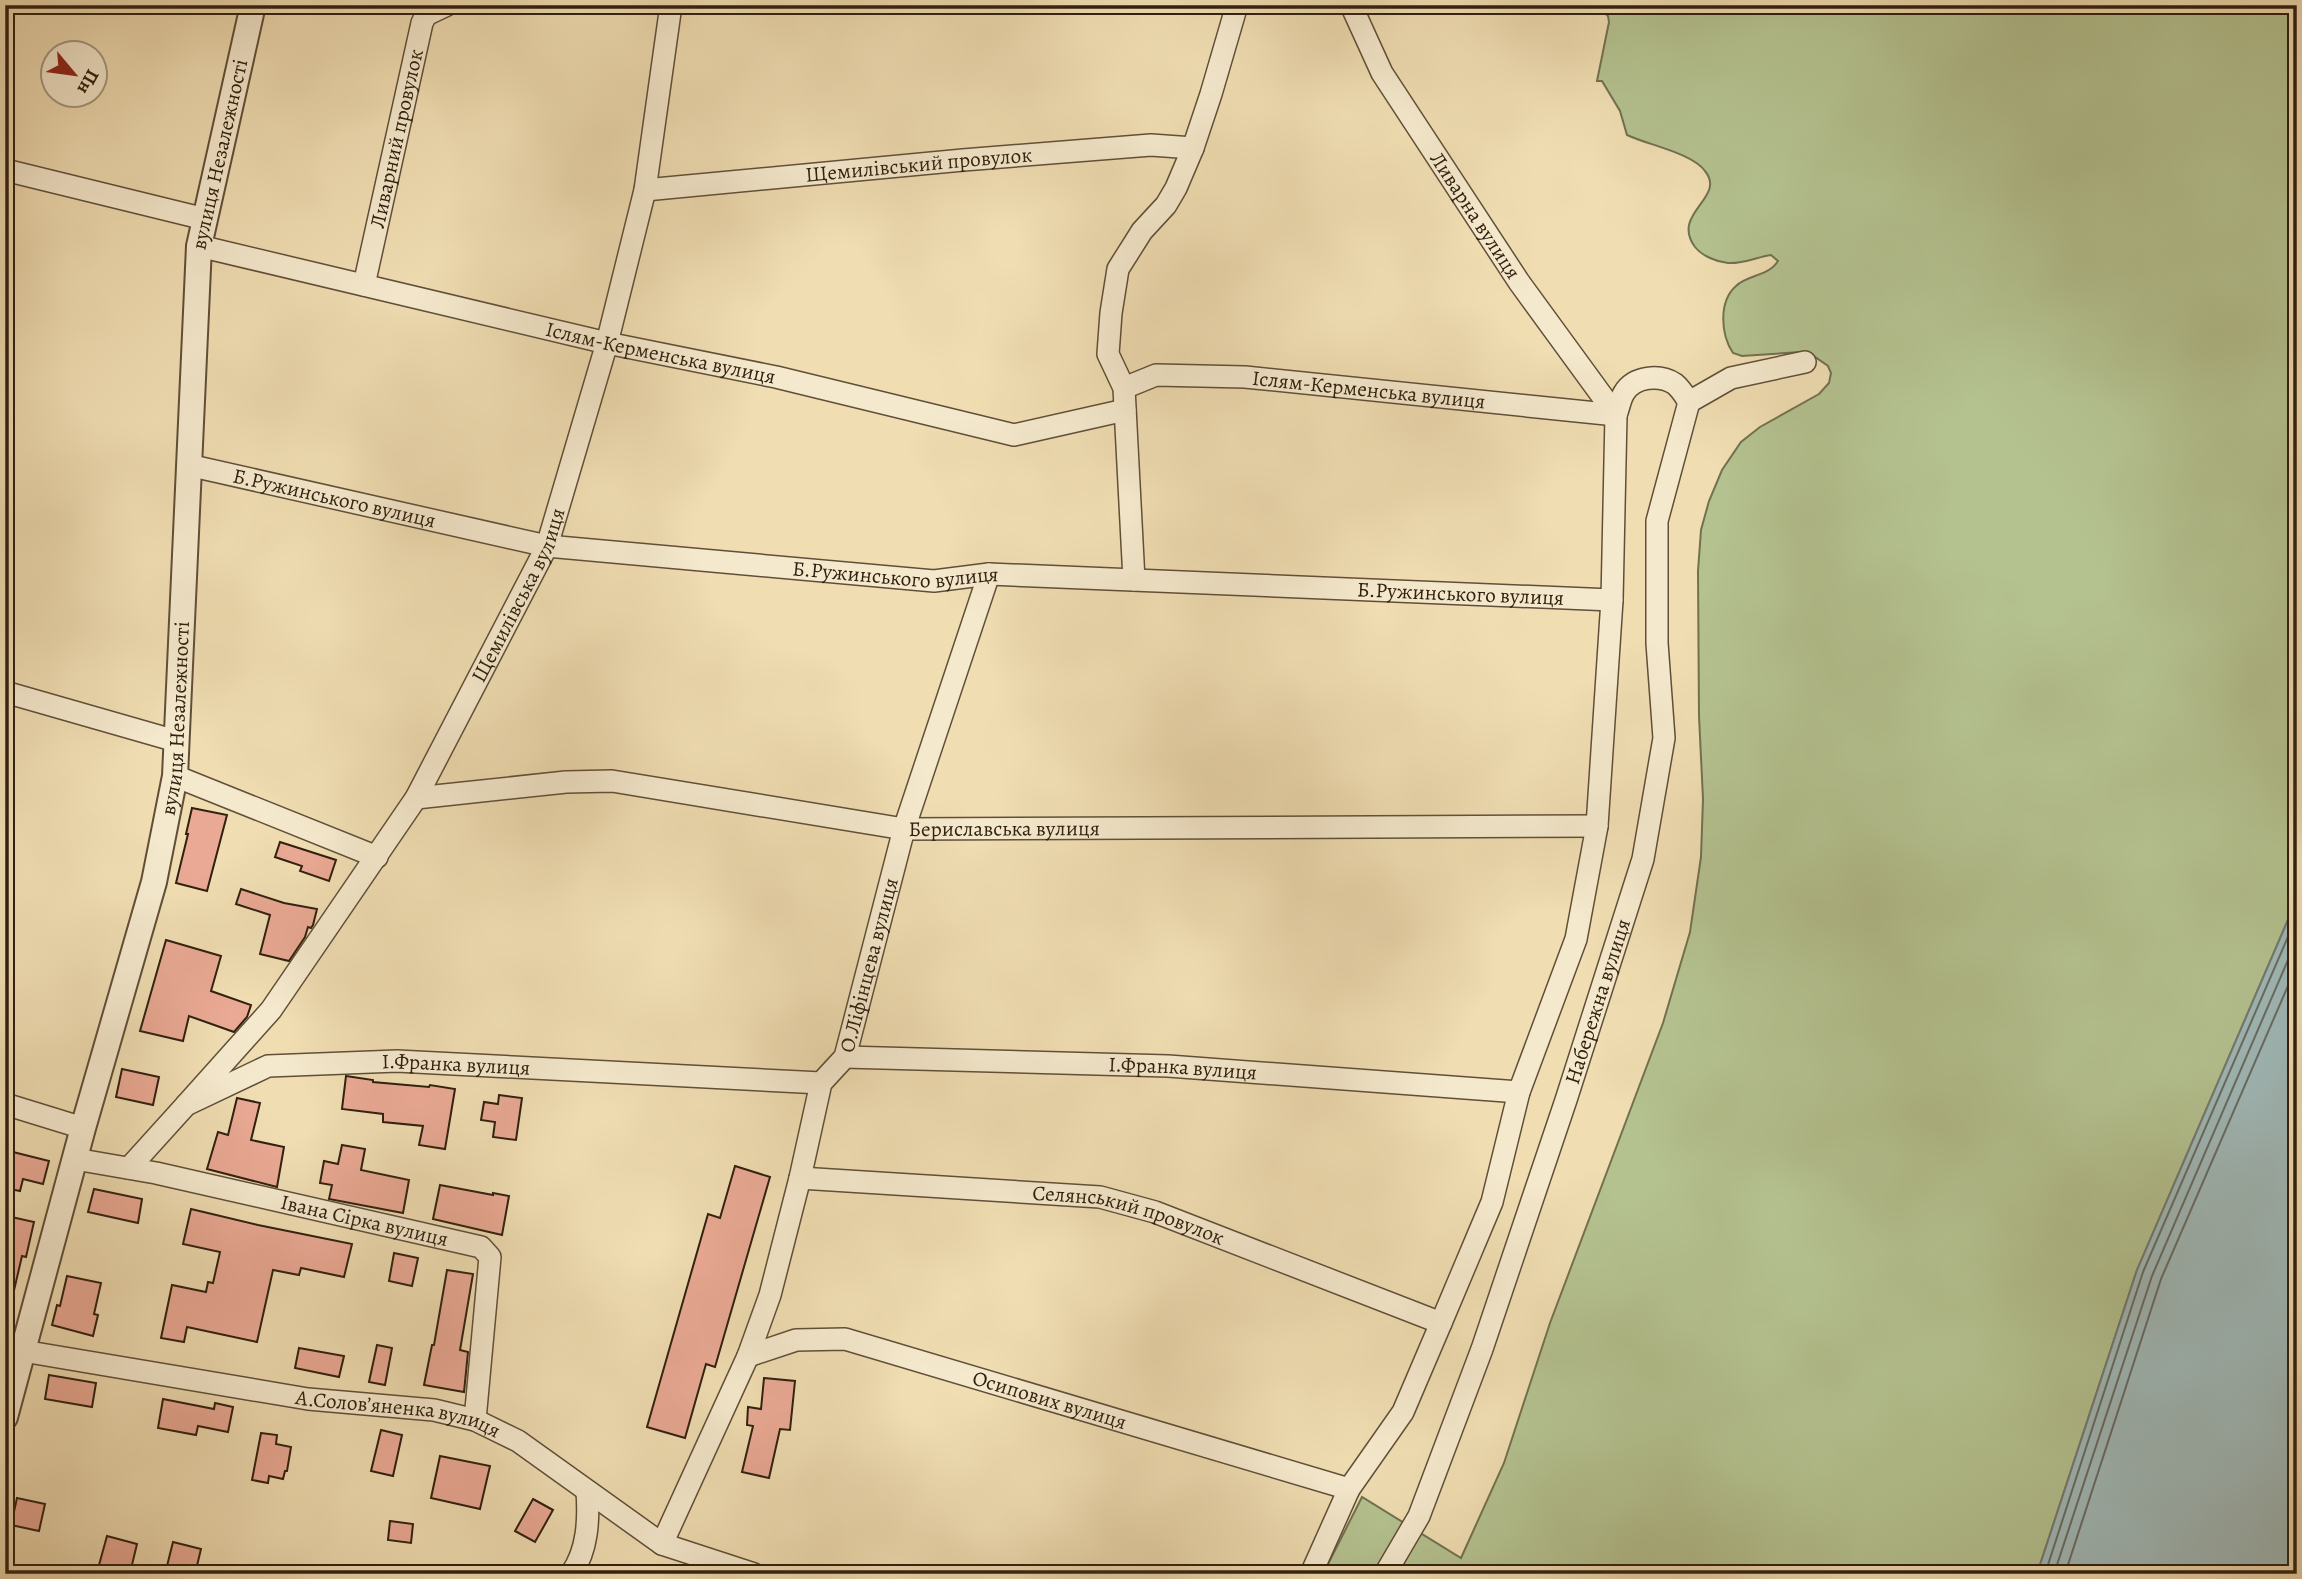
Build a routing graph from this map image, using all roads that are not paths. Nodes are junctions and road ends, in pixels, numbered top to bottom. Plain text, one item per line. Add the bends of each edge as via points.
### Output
1 (253, 5) edge
2 (447, 5) edge
3 (671, 5) edge
4 (1237, 5) edge
5 (1351, 5) edge
6 (1193, 148) junction
7 (5, 170) edge
8 (645, 191) junction
9 (205, 219) junction
10 (199, 246) junction
11 (364, 285) junction
12 (607, 343) junction
13 (1805, 362) dead end
14 (1124, 388) junction
15 (1689, 402) junction
16 (1125, 410) junction
17 (1616, 415) junction
18 (188, 465) junction
19 (547, 546) junction
20 (989, 574) junction
21 (1134, 580) junction
22 (1612, 600) junction
23 (5, 692) edge
24 (176, 741) junction
25 (175, 776) junction
26 (416, 798) junction
27 (1597, 826) junction
28 (904, 829) junction
29 (377, 858) junction
30 (845, 1057) junction
31 (821, 1083) junction
32 (1519, 1092) junction
33 (5, 1104) edge
34 (186, 1105) junction
35 (83, 1128) junction
36 (75, 1159) junction
37 (129, 1168) junction
38 (800, 1178) junction
39 (1441, 1323) junction
40 (14, 1350) edge
41 (748, 1356) junction
42 (5, 1417) edge
43 (475, 1420) junction
44 (1349, 1489) junction
45 (587, 1491) junction
46 (662, 1544) junction
47 (571, 1574) edge
48 (754, 1574) edge
49 (1311, 1574) edge
50 (1385, 1574) edge

1 - 9 street, вулиця Незалежності
2 - 11 street, Ливарний провулок via 425,15 422,23
3 - 8 street, Щемилівська вулиця
4 - 6 street
5 - 17 street, Ливарна вулиця via 1382,73 1519,282
6 - 8 street, Щемилівський провулок via 1151,145
6 - 14 street via 1166,205 1142,231 1118,269 1108,354
7 - 9 street
8 - 12 street, Щемилівська вулиця
9 - 10 street, вулиця Незалежності
10 - 11 street, Іслям-Керменська вулиця
10 - 18 street, вулиця Незалежності
11 - 12 street, Іслям-Керменська вулиця
12 - 16 street, Іслям-Керменська вулиця via 776,377 1014,435
12 - 19 street, Щемилівська вулиця
13 - 15 street via 1731,377
14 - 16 street
14 - 17 street, Іслям-Керменська вулиця via 1156,375 1245,377
15 - 17 street via 1678,386 1662,379 1645,379 1624,393
15 - 50 street, Набережна вулиця via 1657,521 1657,643 1664,738 1643,859 1482,1349 1419,1516
16 - 21 street
17 - 22 street
18 - 19 street, Б.Ружинського вулиця
18 - 24 street, вулиця Незалежності
19 - 20 street, Б.Ружинського вулиця via 934,581
19 - 26 street, Щемилівська вулиця
20 - 21 street, Б.Ружинського вулиця
20 - 28 street, О.Ліфінцева вулиця
21 - 22 street, Б.Ружинського вулиця
22 - 27 street
23 - 24 street
24 - 25 street, вулиця Незалежності
25 - 29 street
25 - 35 street, вулиця Незалежності via 154,882
26 - 28 street, Бериславська вулиця via 612,781
26 - 29 street, Щемилівська вулиця
27 - 28 street, Бериславська вулиця
27 - 32 street via 1576,939
28 - 30 street, О.Ліфінцева вулиця
29 - 34 street, Щемилівська вулиця via 271,1010
30 - 31 street, О.Ліфінцева вулиця
30 - 32 street, І.Франка вулиця via 1168,1066
31 - 34 street, І.Франка вулиця via 397,1061 268,1066
31 - 38 street
32 - 39 street via 1492,1202
33 - 35 street
34 - 37 street, І.Франка вулиця
35 - 36 street, вулиця Незалежності
36 - 37 street, Івана Сірка вулиця
36 - 40 street, вулиця Незалежності
37 - 43 street, Івана Сірка вулиця via 481,1247 490,1257
38 - 39 street, Селянський провулок via 1100,1197 1155,1212
38 - 41 street
39 - 44 street via 1403,1412
40 - 42 street, вулиця Незалежності
40 - 43 street, А.Солов’яненка вулиця via 308,1399 434,1410
41 - 44 street, Осипових вулиця via 796,1340 845,1339
41 - 46 street
43 - 45 street, А.Солов’яненка вулиця via 518,1441
44 - 49 street
45 - 46 street, А.Солов’яненка вулиця
45 - 47 street via 589,1518
46 - 48 street, А.Солов’яненка вулиця

